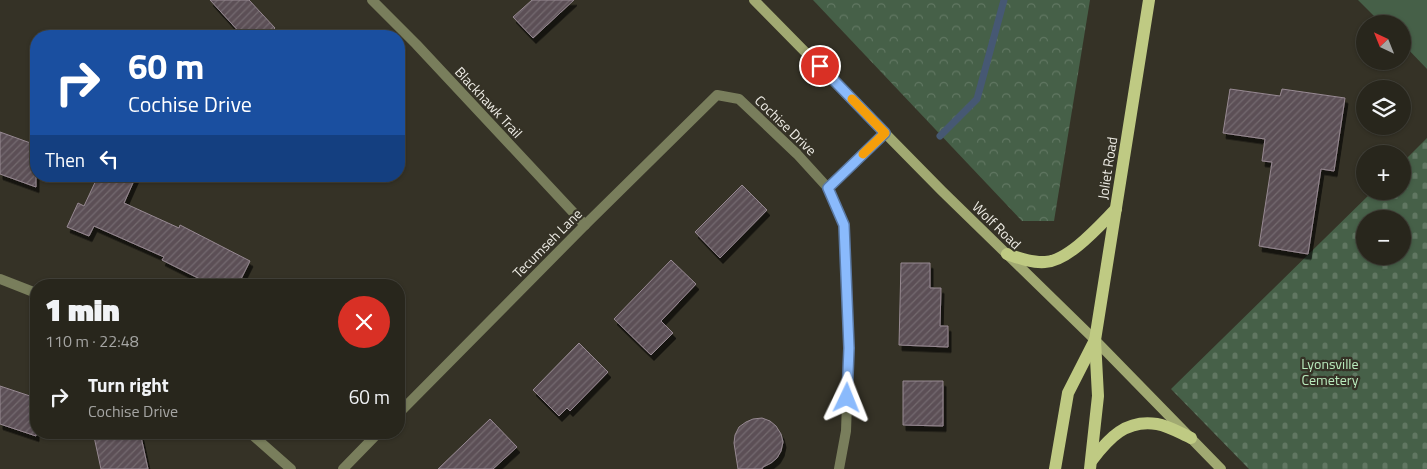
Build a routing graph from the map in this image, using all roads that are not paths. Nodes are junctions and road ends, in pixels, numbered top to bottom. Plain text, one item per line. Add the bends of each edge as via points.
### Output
1 (372, 0) edge
2 (754, 0) edge
3 (1149, 0) edge
4 (402, 30) edge
5 (405, 33) edge
6 (717, 95) joint
7 (885, 133) junction
8 (828, 188) junction
9 (1116, 209) junction
10 (585, 225) junction
11 (1007, 254) junction
12 (0, 279) edge
13 (30, 291) edge
14 (1095, 340) junction
15 (405, 406) edge
16 (1190, 438) junction
17 (257, 439) edge
18 (372, 439) edge
19 (1091, 465) edge
20 (291, 469) edge
21 (343, 469) edge
22 (839, 469) edge
23 (1054, 469) edge
24 (1221, 469) edge

1 - 4 street, Blackhawk Trail
2 - 7 street, Wolf Road
3 - 9 main road, Joliet Road
5 - 10 street, Blackhawk Trail
6 - 8 street, Cochise Drive via 739,99
6 - 10 street, Tecumseh Lane
7 - 8 street
7 - 11 street, Wolf Road
8 - 22 street, Cochise Drive via 844,225 849,348 846,431
9 - 11 main road via 1064,255 1046,262 1028,261
9 - 14 main road, Joliet Road
10 - 15 street, Tecumseh Lane
11 - 14 street, Wolf Road
12 - 13 street
14 - 16 street, Wolf Road
14 - 19 main road, Joliet Road via 1098,396
14 - 23 main road, Joliet Road via 1068,393
16 - 19 main road via 1158,424 1135,425 1115,434
16 - 24 street, Wolf Road
17 - 20 street
18 - 21 street

